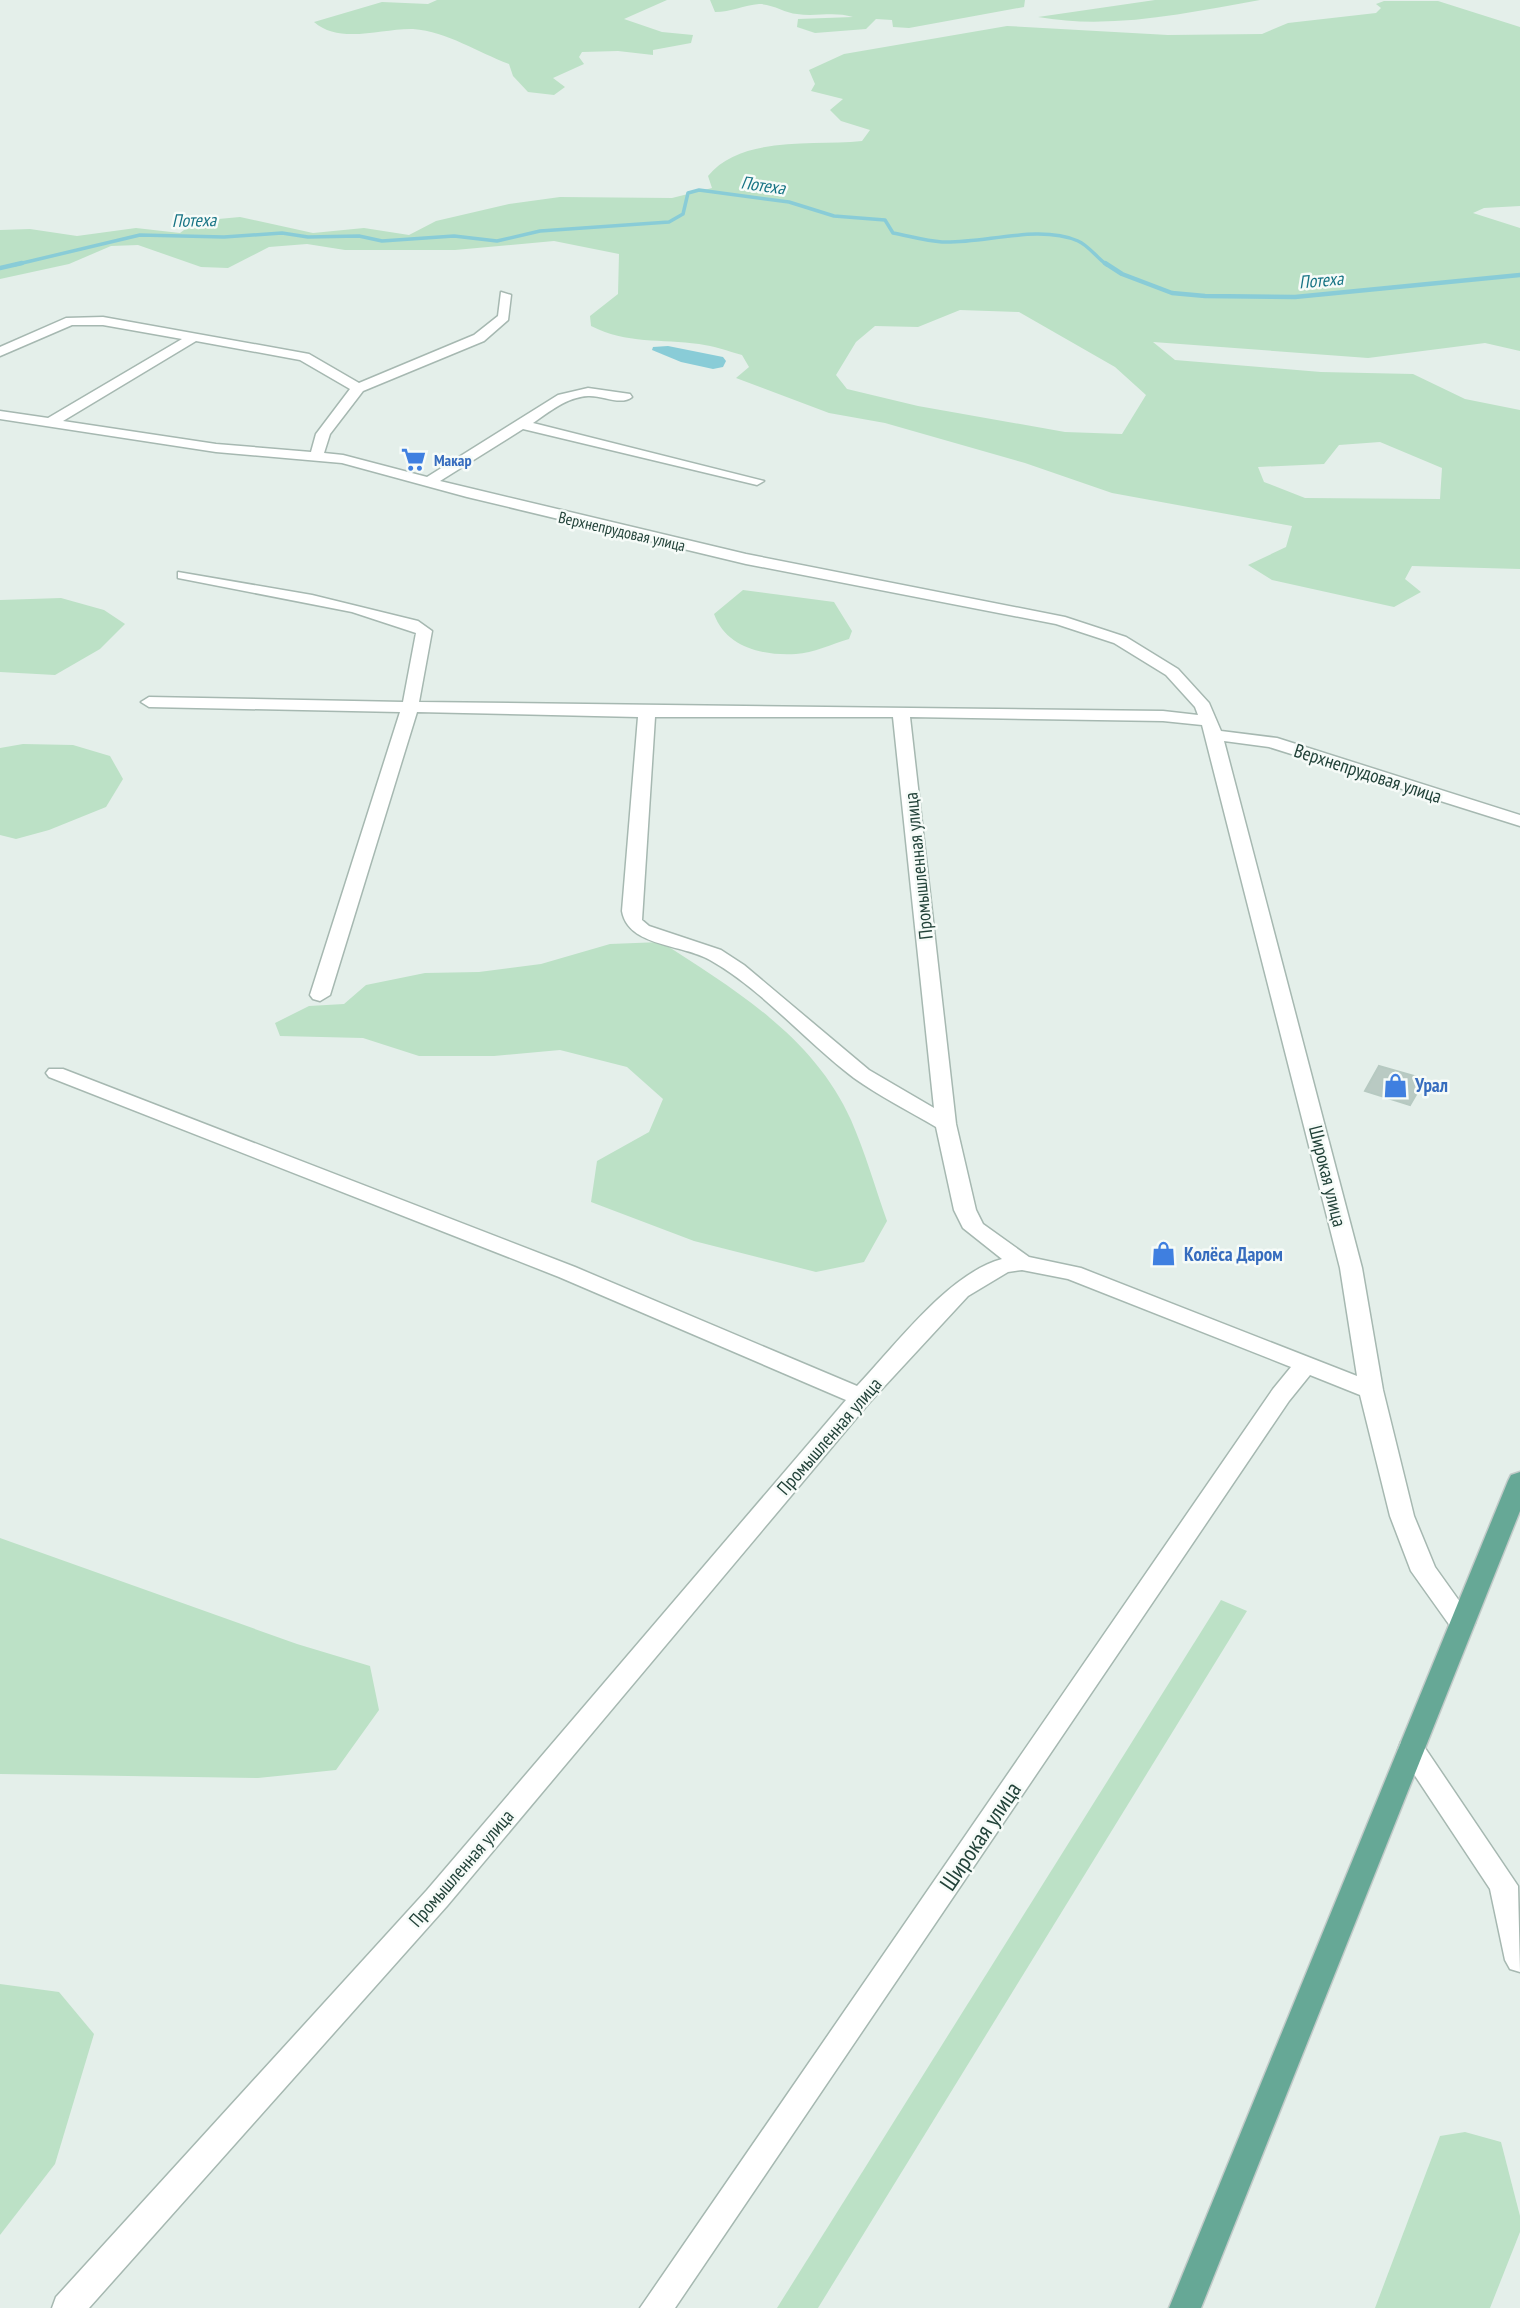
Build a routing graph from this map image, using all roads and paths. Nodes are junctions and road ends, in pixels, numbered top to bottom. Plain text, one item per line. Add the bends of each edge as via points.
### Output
1 (505, 295) dead end
2 (196, 335) junction
3 (0, 352) edge
4 (358, 388) junction
5 (625, 397) dead end
6 (0, 415) edge
7 (52, 421) junction
8 (524, 425) junction
9 (317, 454) junction
10 (757, 481) dead end
11 (429, 482) junction
12 (183, 575) dead end
13 (149, 702) dead end
14 (410, 708) junction
15 (647, 712) junction
16 (901, 712) junction
17 (1212, 728) junction
18 (1520, 821) edge
19 (320, 995) dead end
20 (56, 1073) dead end
21 (946, 1124) junction
22 (1023, 1263) junction
23 (1306, 1365) junction
24 (1371, 1390) junction
25 (861, 1397) junction
26 (1520, 1481) edge
27 (1462, 1623) junction
28 (1411, 1751) junction
29 (1520, 1960) edge
30 (68, 2308) edge
31 (656, 2308) edge
32 (1185, 2308) edge

1 - 4 street via 504,317 479,338
2 - 3 street via 81,319
2 - 4 street via 304,357
2 - 7 street
4 - 9 street via 323,434
5 - 8 street via 573,394
6 - 7 street, Верхнепрудовая улица
7 - 9 street, Верхнепрудовая улица via 192,445
8 - 10 street
8 - 11 street
9 - 11 street, Верхнепрудовая улица
11 - 17 street, Верхнепрудовая улица via 746,559 1002,607 1094,630 1120,640 1172,672 1189,688
12 - 14 street via 421,626 424,631
13 - 14 street
14 - 15 street
14 - 19 street
15 - 16 street
15 - 21 street via 633,922 642,930 714,954 837,1056
16 - 17 street via 1163,716
16 - 21 street, Промышленная улица
17 - 18 street, Верхнепрудовая улица via 1271,742
17 - 24 street, Широкая улица via 1351,1268
20 - 25 street via 567,1272
21 - 22 street, Промышленная улица via 965,1210 974,1228
22 - 23 street via 1073,1273
22 - 25 street, Промышленная улица via 1003,1266 960,1291
23 - 24 street
23 - 31 street, Широкая улица via 1281,1395
24 - 27 street, Широкая улица via 1402,1516 1424,1571
25 - 30 street, Промышленная улица via 437,1898
26 - 27 main road
27 - 28 main road
28 - 29 street via 1504,1886
28 - 32 main road

